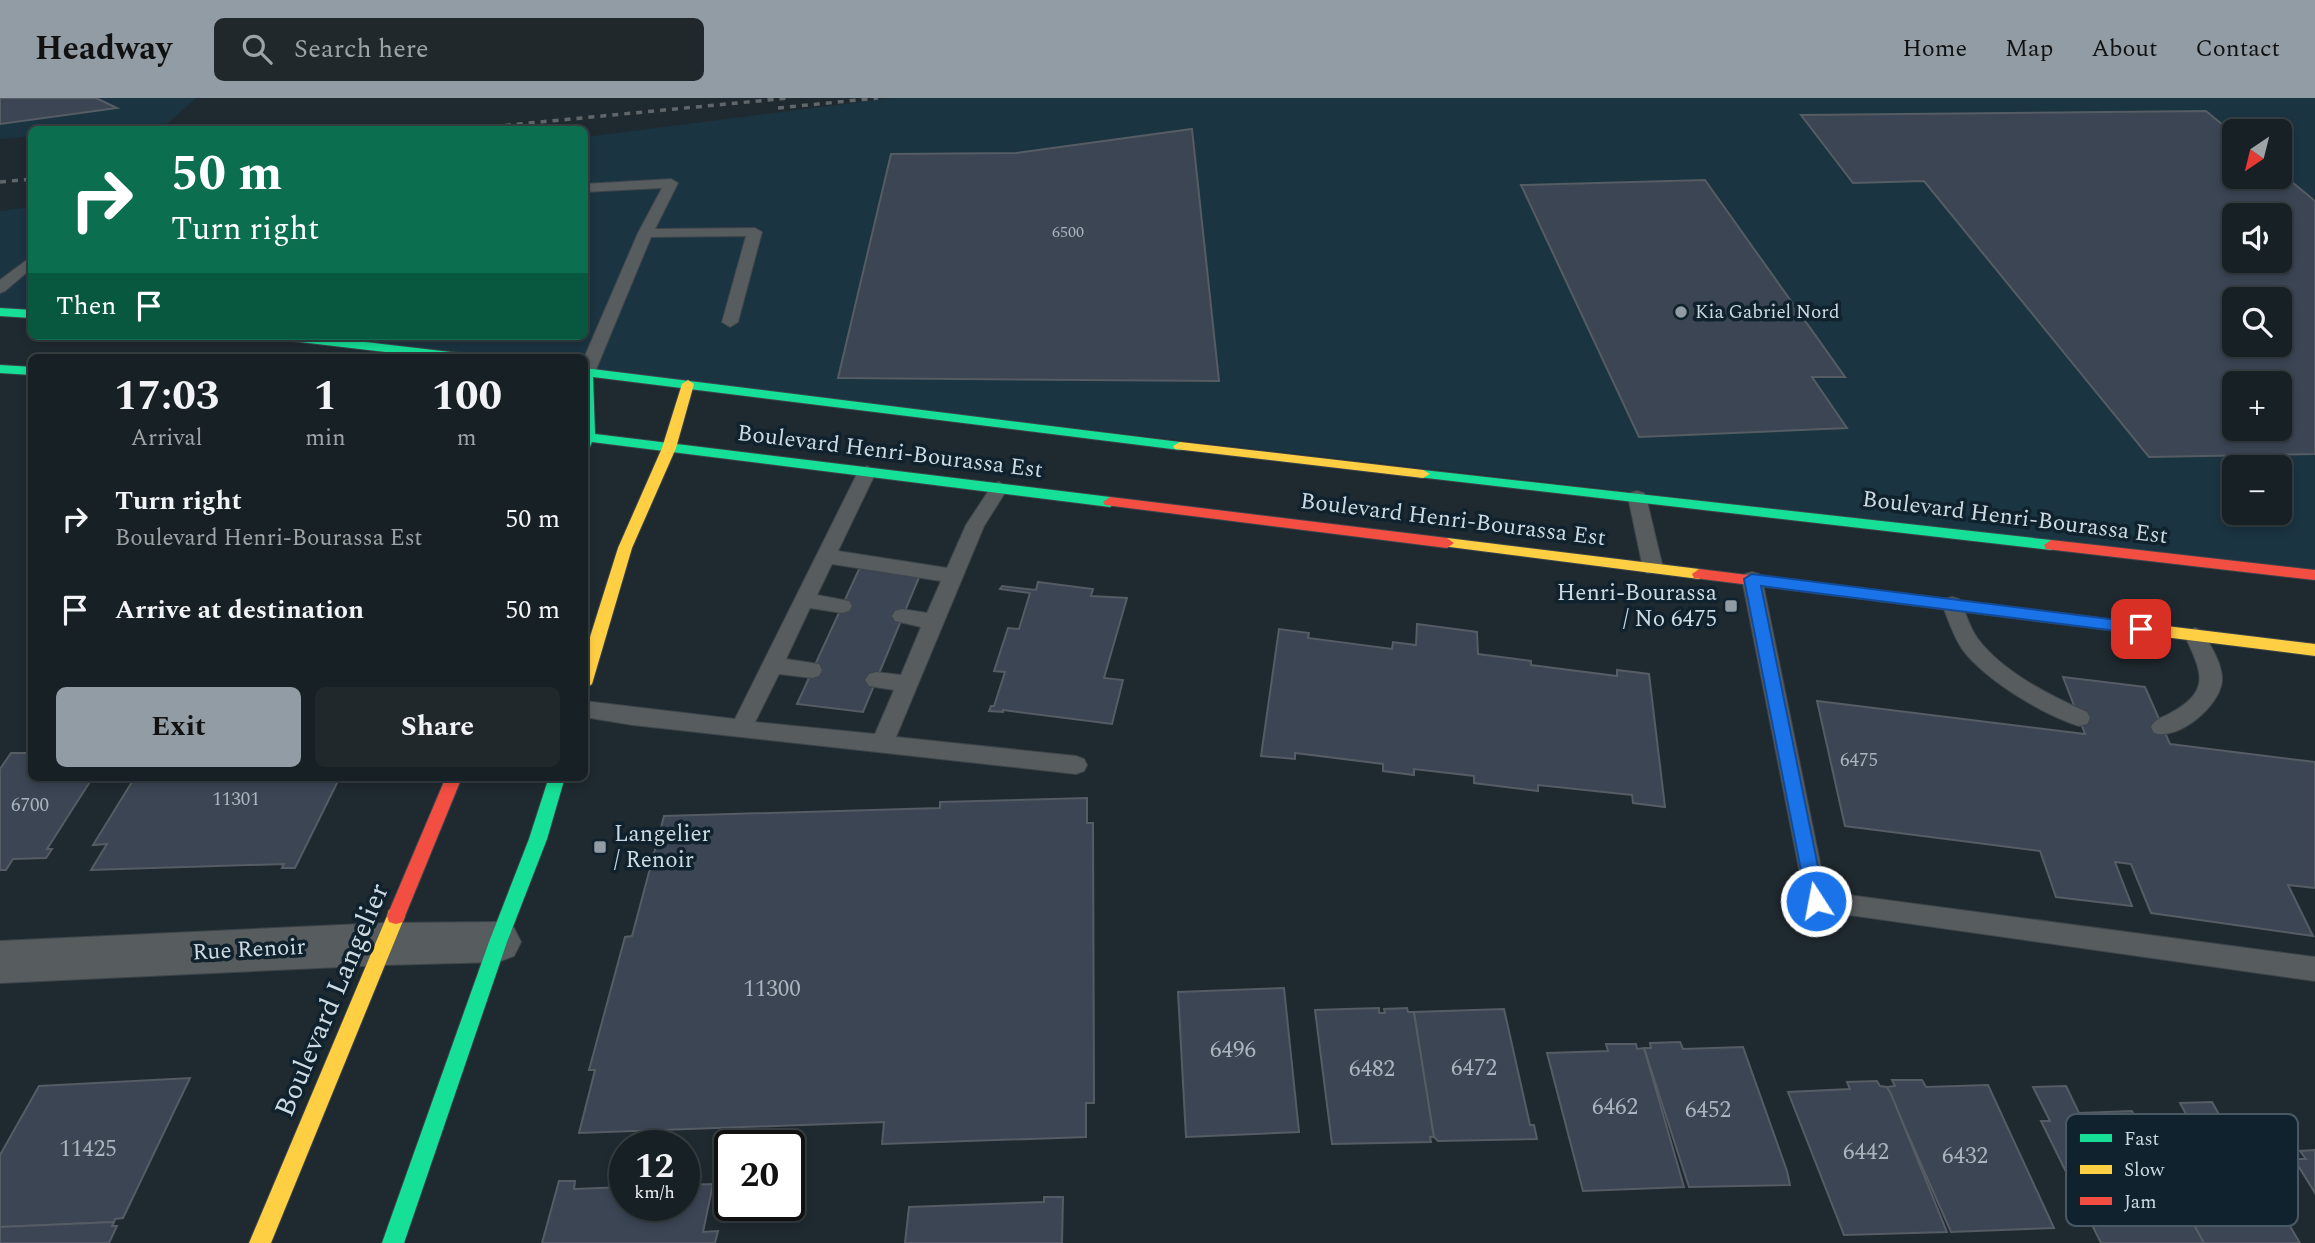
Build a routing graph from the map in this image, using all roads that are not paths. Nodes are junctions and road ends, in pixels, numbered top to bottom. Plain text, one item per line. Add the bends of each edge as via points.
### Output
1 (588, 188) edge
2 (645, 233) junction
3 (28, 264) edge
4 (0, 288) edge
5 (0, 312) edge
6 (28, 314) edge
7 (730, 322) dead end
8 (317, 340) edge
9 (434, 354) edge
10 (588, 367) edge
11 (0, 369) edge
12 (28, 371) edge
13 (588, 372) edge
14 (688, 384) junction
15 (588, 440) edge
16 (669, 448) junction
17 (867, 472) junction
18 (999, 488) junction
19 (1637, 497) junction
20 (826, 556) junction
21 (1653, 568) junction
22 (2315, 575) edge
23 (954, 576) junction
24 (1752, 579) junction
25 (804, 600) junction
26 (1952, 604) junction
27 (842, 606) dead end
28 (902, 616) dead end
29 (934, 622) junction
30 (2195, 636) junction
31 (2315, 650) edge
32 (772, 665) junction
33 (812, 670) dead end
34 (588, 671) edge
35 (876, 680) dead end
36 (908, 684) junction
37 (588, 710) edge
38 (2078, 718) dead end
39 (2162, 727) dead end
40 (741, 729) junction
41 (883, 744) junction
42 (1076, 765) dead end
43 (452, 781) edge
44 (556, 781) edge
45 (498, 942) junction
46 (384, 944) junction
47 (0, 962) edge
48 (2315, 969) edge
49 (260, 1243) edge
50 (393, 1243) edge

1 - 2 lane via 671,183
2 - 7 lane via 755,232
2 - 10 lane
3 - 4 lane
5 - 6 main road
8 - 9 main road
11 - 12 main road
13 - 14 main road, Boulevard Henri-Bourassa Est
14 - 16 main road
14 - 19 main road, Boulevard Henri-Bourassa Est via 1242,454
15 - 16 main road, Boulevard Henri-Bourassa Est
16 - 17 main road, Boulevard Henri-Bourassa Est
16 - 34 main road via 625,548
17 - 18 main road, Boulevard Henri-Bourassa Est
17 - 20 lane
18 - 21 main road, Boulevard Henri-Bourassa Est
18 - 23 lane via 975,525
19 - 21 lane
19 - 22 main road, Boulevard Henri-Bourassa Est
20 - 23 lane
20 - 25 lane
21 - 24 main road, Boulevard Henri-Bourassa Est
23 - 29 lane
24 - 26 main road, Boulevard Henri-Bourassa Est
24 - 48 lane via 1816,901
25 - 27 lane
25 - 32 lane
26 - 30 main road, Boulevard Henri-Bourassa Est
26 - 38 lane via 1970,644 2030,692
28 - 29 lane
29 - 36 lane
30 - 31 main road, Boulevard Henri-Bourassa Est
30 - 39 lane via 2212,675 2209,688 2197,707
32 - 33 lane
32 - 40 lane
35 - 36 lane
36 - 41 lane
37 - 40 lane
40 - 41 lane
41 - 42 lane
43 - 46 main road, Boulevard Langelier
44 - 45 main road
45 - 46 street, Rue Renoir
45 - 50 main road
46 - 47 street, Rue Renoir
46 - 49 main road, Boulevard Langelier

